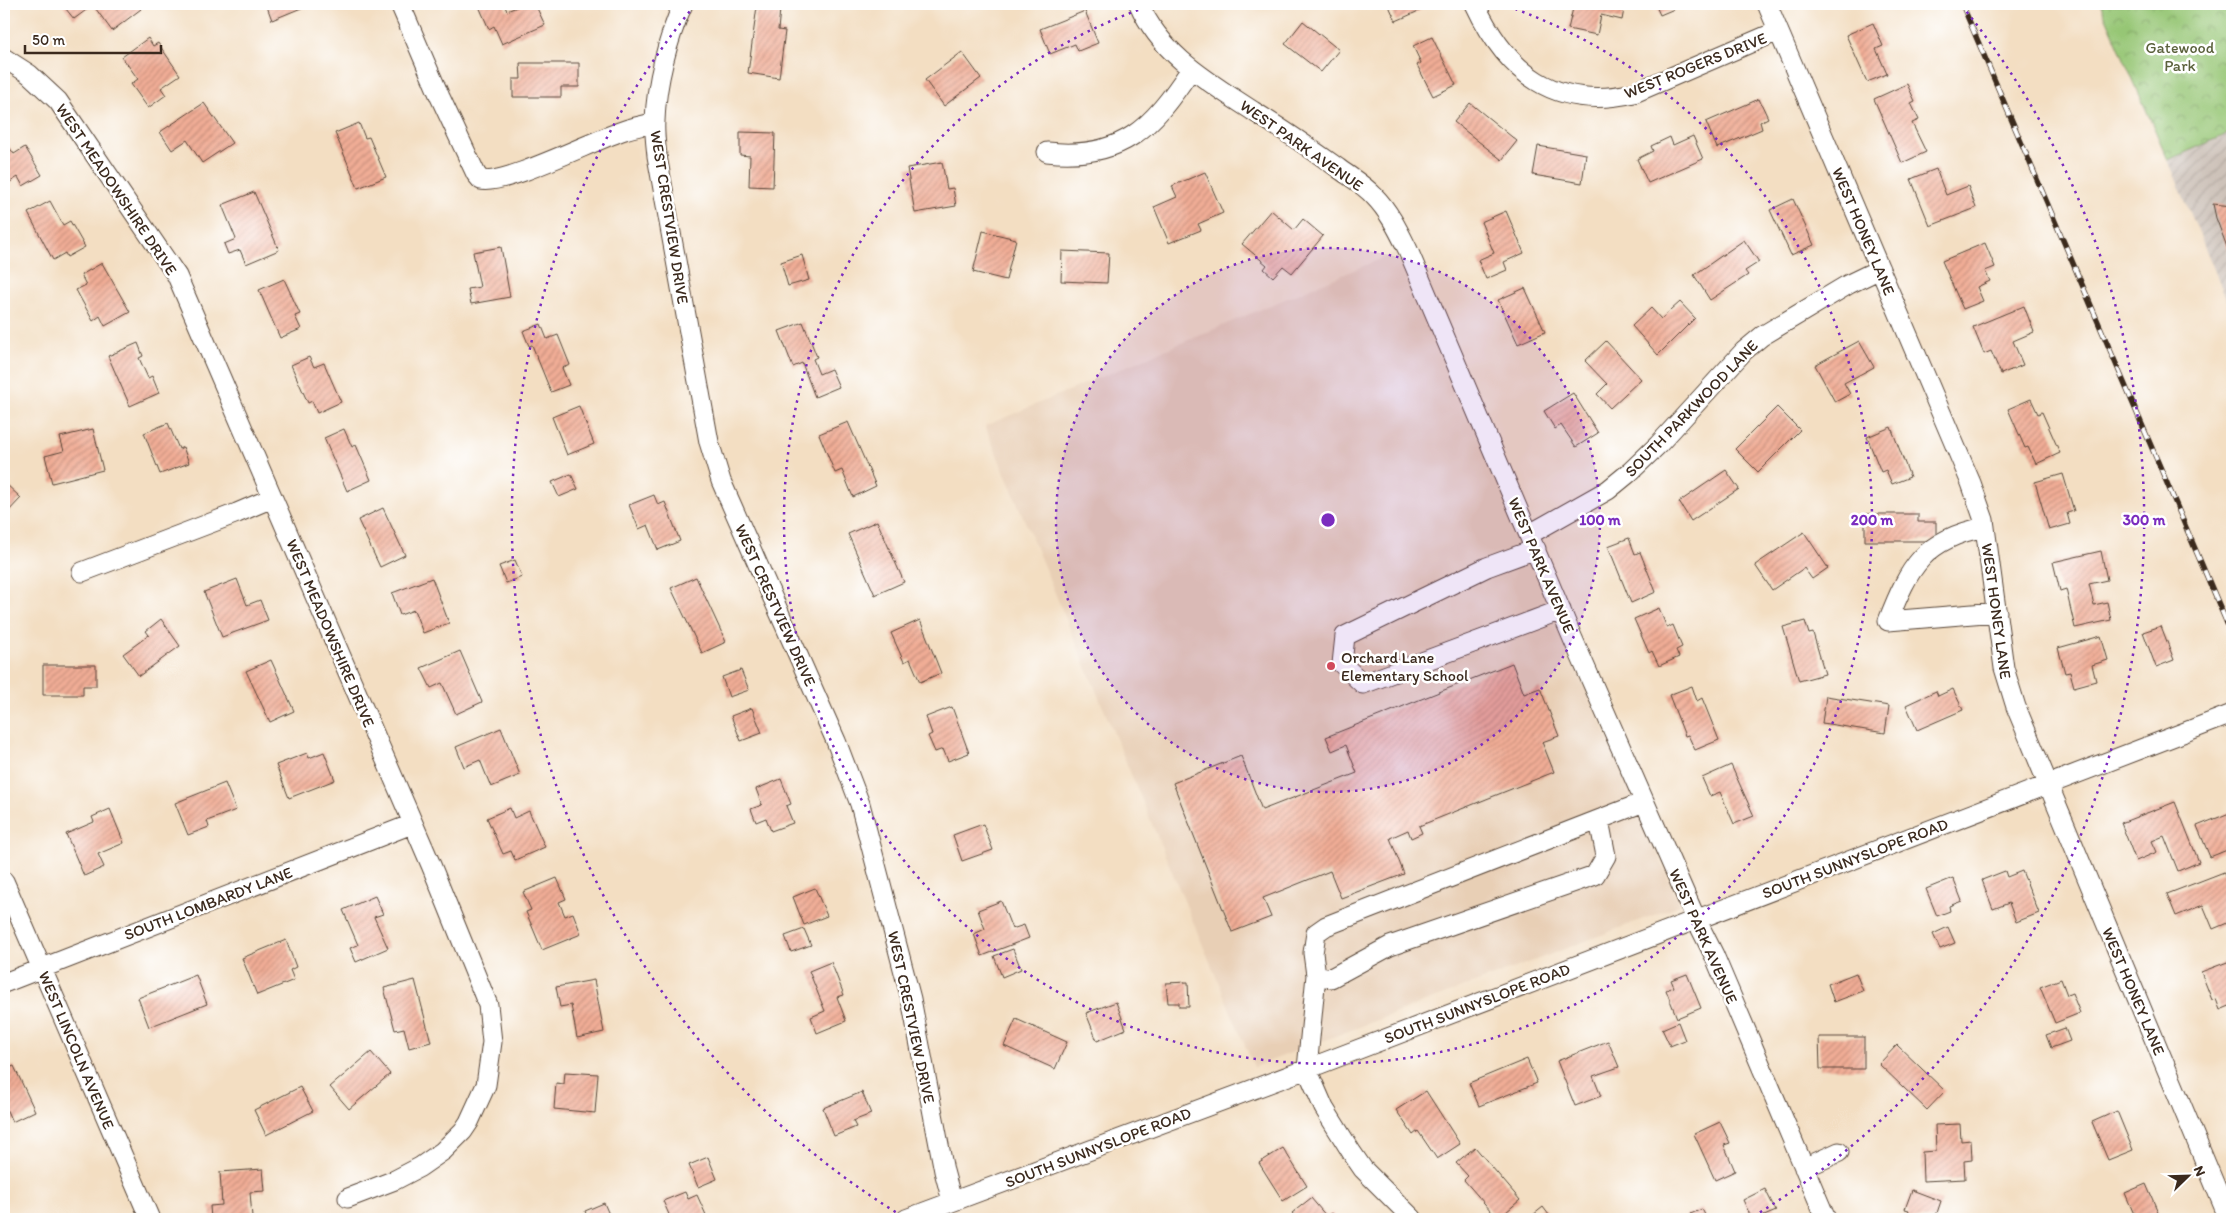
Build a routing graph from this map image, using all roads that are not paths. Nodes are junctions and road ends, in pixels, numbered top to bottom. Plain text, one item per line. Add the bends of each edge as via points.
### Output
1 (400, 4) edge
2 (684, 4) edge
3 (1139, 4) edge
4 (1475, 4) edge
5 (1767, 4) edge
6 (1778, 31) junction
7 (4, 58) edge
8 (1191, 69) junction
9 (654, 122) junction
10 (1047, 152) dead end
11 (1880, 269) junction
12 (272, 498) junction
13 (1985, 527) junction
14 (1533, 542) junction
15 (82, 572) dead end
16 (1560, 610) junction
17 (1997, 612) junction
18 (2232, 714) edge
19 (2048, 785) junction
20 (1644, 802) junction
21 (412, 824) junction
22 (1600, 825) junction
23 (4, 881) edge
24 (1696, 919) junction
25 (42, 968) junction
26 (1316, 975) junction
27 (4, 983) edge
28 (1307, 1068) junction
29 (1839, 1152) dead end
30 (1804, 1168) junction
31 (348, 1198) dead end
32 (952, 1202) junction
33 (150, 1219) edge
34 (906, 1219) edge
35 (1413, 1219) edge
36 (1826, 1219) edge
37 (2229, 1219) edge

1 - 9 street via 440,97 481,180 516,174 624,130
2 - 9 street, WEST CRESTVIEW DRIVE via 669,40
3 - 8 street, WEST PARK AVENUE via 1160,40
4 - 6 street, WEST ROGERS DRIVE via 1494,40 1516,68 1550,88 1588,97 1634,93
5 - 6 street, WEST HONEY LANE
6 - 11 street, WEST HONEY LANE
7 - 12 street, WEST MEADOWSHIRE DRIVE via 29,74 58,101 177,276
8 - 10 street via 1155,118 1130,138 1090,153
8 - 14 street, WEST PARK AVENUE via 1357,182 1374,196 1394,222
9 - 32 street, WEST CRESTVIEW DRIVE via 709,442 721,481 836,741 860,804 911,999
11 - 13 street, WEST HONEY LANE via 1971,483
11 - 14 street, SOUTH PARKWOOD LANE via 1762,336 1630,472
12 - 15 street
12 - 21 street, WEST MEADOWSHIRE DRIVE
13 - 17 street, WEST HONEY LANE
13 - 17 street via 1964,531 1938,545 1916,563 1902,584 1888,621
14 - 16 street, WEST PARK AVENUE
14 - 16 street, SOUTH PARKWOOD LANE via 1345,636 1342,664 1363,684
16 - 20 street, WEST PARK AVENUE
17 - 19 street, WEST HONEY LANE via 2008,686
18 - 19 street, SOUTH SUNNYSLOPE ROAD
19 - 24 street, SOUTH SUNNYSLOPE ROAD
19 - 37 street, WEST HONEY LANE
20 - 22 street
20 - 24 street, WEST PARK AVENUE
21 - 25 street, SOUTH LOMBARDY LANE
21 - 31 street, WEST MEADOWSHIRE DRIVE via 488,1005 492,1042 490,1066 486,1085 469,1122 443,1151 395,1180
22 - 26 street via 1326,926 1316,933 1313,953
22 - 26 street via 1606,856 1595,875 1390,946 1331,978
23 - 25 street, WEST LINCOLN AVENUE
24 - 28 street, SOUTH SUNNYSLOPE ROAD
24 - 30 street, WEST PARK AVENUE
25 - 27 street, SOUTH LOMBARDY LANE
25 - 33 street, WEST LINCOLN AVENUE
26 - 28 street
28 - 32 street, SOUTH SUNNYSLOPE ROAD
28 - 35 street via 1324,1108 1363,1169
29 - 30 street
30 - 36 street, WEST PARK AVENUE
32 - 34 street, SOUTH SUNNYSLOPE ROAD

